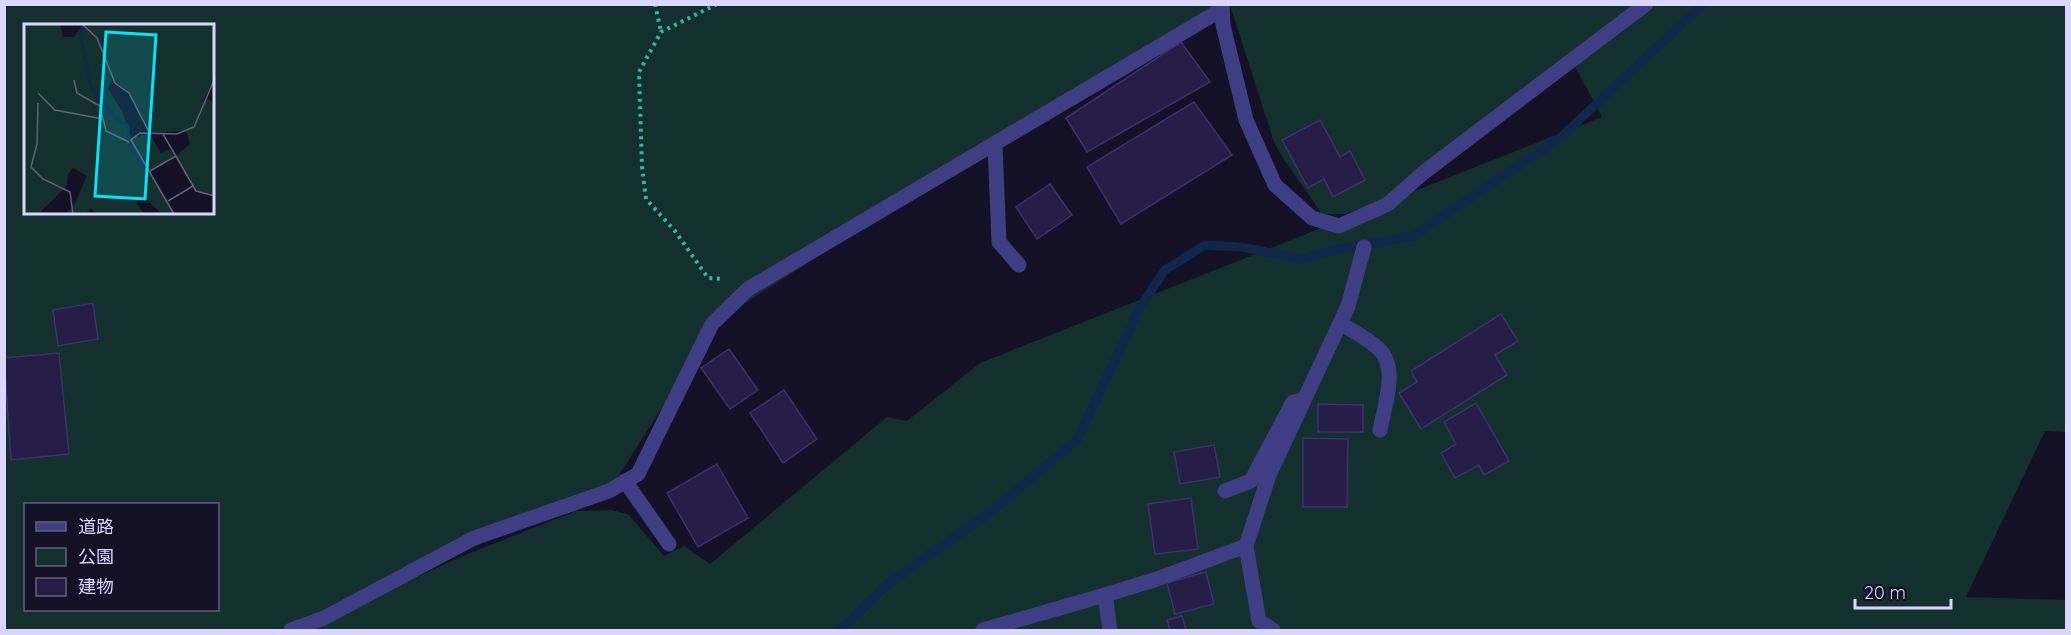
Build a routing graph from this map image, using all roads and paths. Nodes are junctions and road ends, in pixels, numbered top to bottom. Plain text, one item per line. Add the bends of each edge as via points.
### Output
1 (655, 4) edge
2 (717, 4) edge
3 (1646, 4) edge
4 (1222, 7) edge
5 (661, 32) junction
6 (995, 145) junction
7 (1364, 247) dead end
8 (1019, 265) dead end
9 (761, 281) junction
10 (1340, 323) junction
11 (1305, 400) junction
12 (1380, 430) dead end
13 (625, 481) junction
14 (1225, 491) dead end
15 (669, 544) dead end
16 (1246, 546) junction
17 (1105, 595) junction
18 (291, 630) edge
19 (983, 630) edge
20 (1110, 630) edge
21 (1273, 630) edge

1 - 5 path
2 - 5 path
3 - 4 street via 1423,173 1389,204 1339,226 1312,218 1275,185 1246,120
4 - 6 street
5 - 9 path via 639,72 646,200 675,231 708,278
6 - 8 street via 999,242
6 - 9 street
7 - 10 street
9 - 13 street via 748,288 712,324 638,474
10 - 11 street
10 - 12 street via 1387,359 1390,370
11 - 14 street via 1293,402 1251,481
11 - 16 street via 1269,475
13 - 15 street
13 - 18 street via 609,491 474,538 324,618
16 - 17 street
16 - 21 street via 1259,621
17 - 19 street
17 - 20 street

